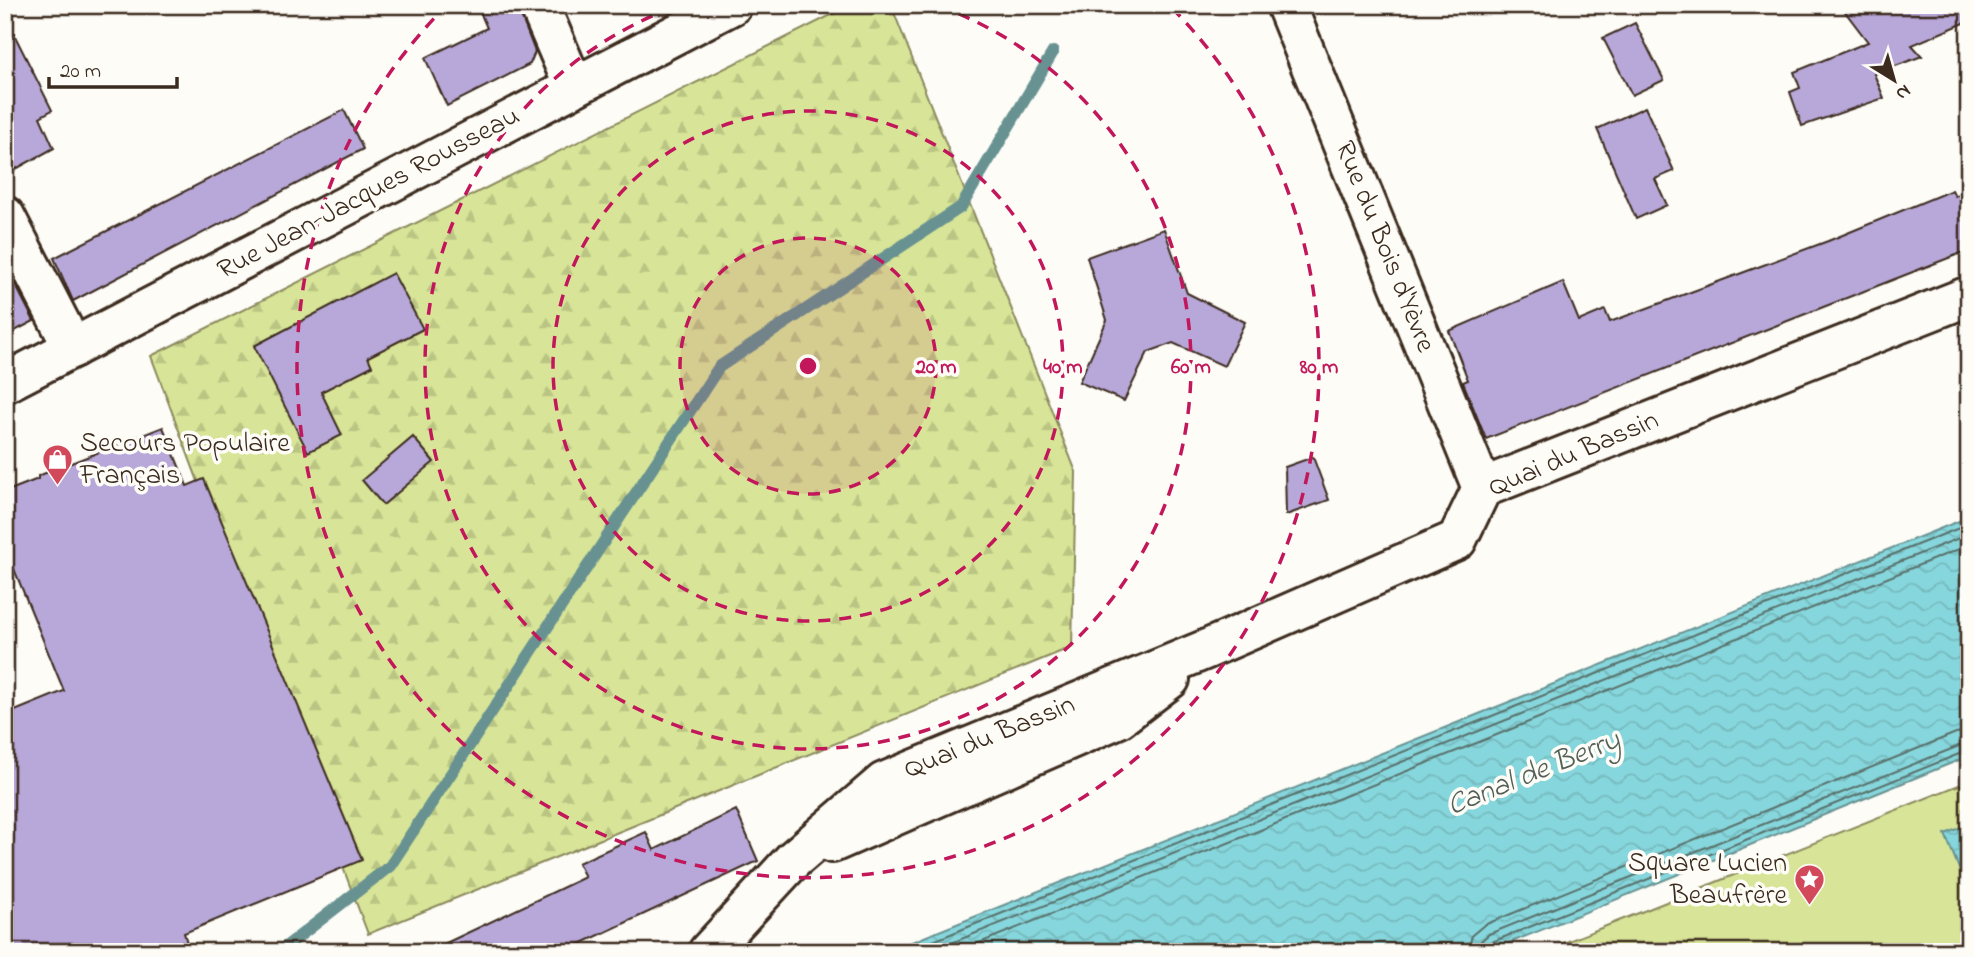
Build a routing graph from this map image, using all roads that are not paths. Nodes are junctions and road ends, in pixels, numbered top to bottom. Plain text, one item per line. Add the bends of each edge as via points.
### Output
1 (539, 5) edge
2 (732, 5) edge
3 (1286, 5) edge
4 (574, 87) junction
5 (5, 216) edge
6 (1969, 296) edge
7 (73, 348) junction
8 (5, 383) edge
9 (1482, 488) junction
10 (708, 952) edge

1 - 4 street
2 - 4 street, Rue Jean-Jacques Rousseau
3 - 9 street, Rue du Bois d'Yèvre
4 - 7 street, Rue Jean-Jacques Rousseau
5 - 7 street
6 - 9 street, Quai du Bassin
7 - 8 street, Rue Jean-Jacques Rousseau
9 - 10 street, Quai du Bassin via 1457,540 1207,649 1119,718 793,860

